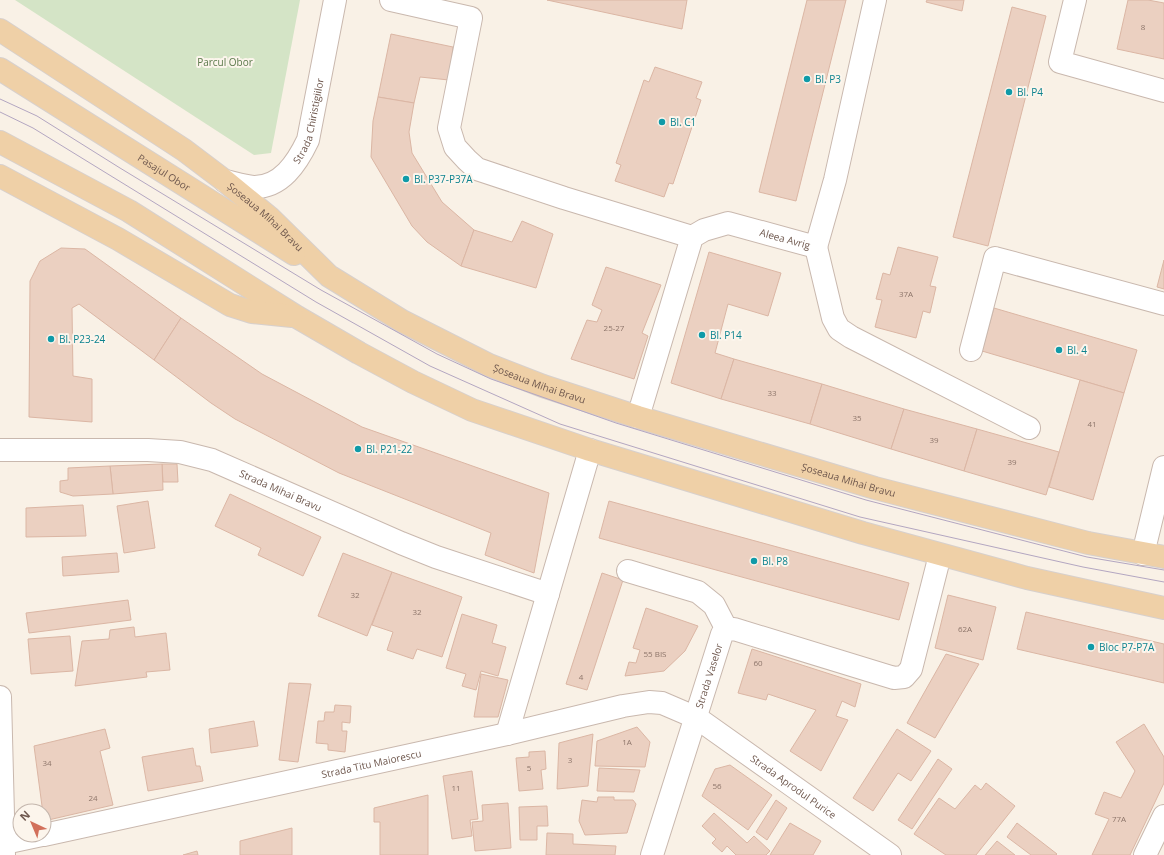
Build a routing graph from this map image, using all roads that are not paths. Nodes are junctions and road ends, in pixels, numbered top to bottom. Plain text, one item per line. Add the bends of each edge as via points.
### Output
1 (335, 0) edge
2 (391, 0) edge
3 (875, 0) edge
4 (1075, 0) edge
5 (0, 30) edge
6 (0, 69) edge
7 (1164, 91) edge
8 (0, 142) edge
9 (0, 176) edge
10 (225, 181) junction
11 (692, 237) junction
12 (816, 247) junction
13 (329, 276) junction
14 (1164, 304) edge
15 (297, 317) junction
16 (971, 350) dead end
17 (638, 417) junction
18 (1029, 428) dead end
19 (0, 450) edge
20 (590, 450) junction
21 (1164, 466) edge
22 (940, 555) junction
23 (1154, 556) edge
24 (628, 571) dead end
25 (548, 594) junction
26 (1164, 608) edge
27 (727, 630) junction
28 (0, 697) edge
29 (697, 718) junction
30 (507, 734) junction
31 (1164, 816) edge
32 (52, 833) edge
33 (18, 843) edge
34 (2, 848) edge
35 (652, 855) edge
36 (890, 855) edge
37 (1145, 855) edge

1 - 10 street, Strada Chiristigiilor via 308,140 300,158 285,176 269,185 253,187
2 - 11 street via 471,18 449,128 455,146 477,169
3 - 12 street, Aleea Avrig via 835,180
4 - 7 street via 1060,62
5 - 10 main road, Șoseaua Mihai Bravu via 184,150
6 - 13 main road, Pasajul Obor
8 - 15 main road via 129,211
9 - 15 main road via 118,239 230,305 252,312
10 - 13 main road, Șoseaua Mihai Bravu via 270,218
11 - 12 street, Aleea Avrig via 704,230 728,223
11 - 17 street
12 - 18 street via 833,318 839,329 851,338
13 - 17 main road, Șoseaua Mihai Bravu via 402,321 489,365
14 - 16 street via 995,258
15 - 20 main road via 441,396 472,410
17 - 23 main road, Șoseaua Mihai Bravu via 875,488 1009,524
19 - 25 street, Strada Mihai Bravu via 148,450 180,452 212,460 436,557
20 - 22 main road
20 - 25 street
21 - 23 street
22 - 26 main road via 1075,590
22 - 27 street via 911,669 904,677 894,678 734,629
24 - 27 street via 698,592 714,605
25 - 30 street
27 - 29 street, Strada Vaselor via 718,641
28 - 34 street
29 - 30 street, Strada Titu Maiorescu via 662,703 649,702
29 - 35 street, Strada Vaselor
29 - 36 street, Strada Aprodul Purice
30 - 32 street, Strada Titu Maiorescu
31 - 37 street
33 - 34 street, Strada Titu Maiorescu

